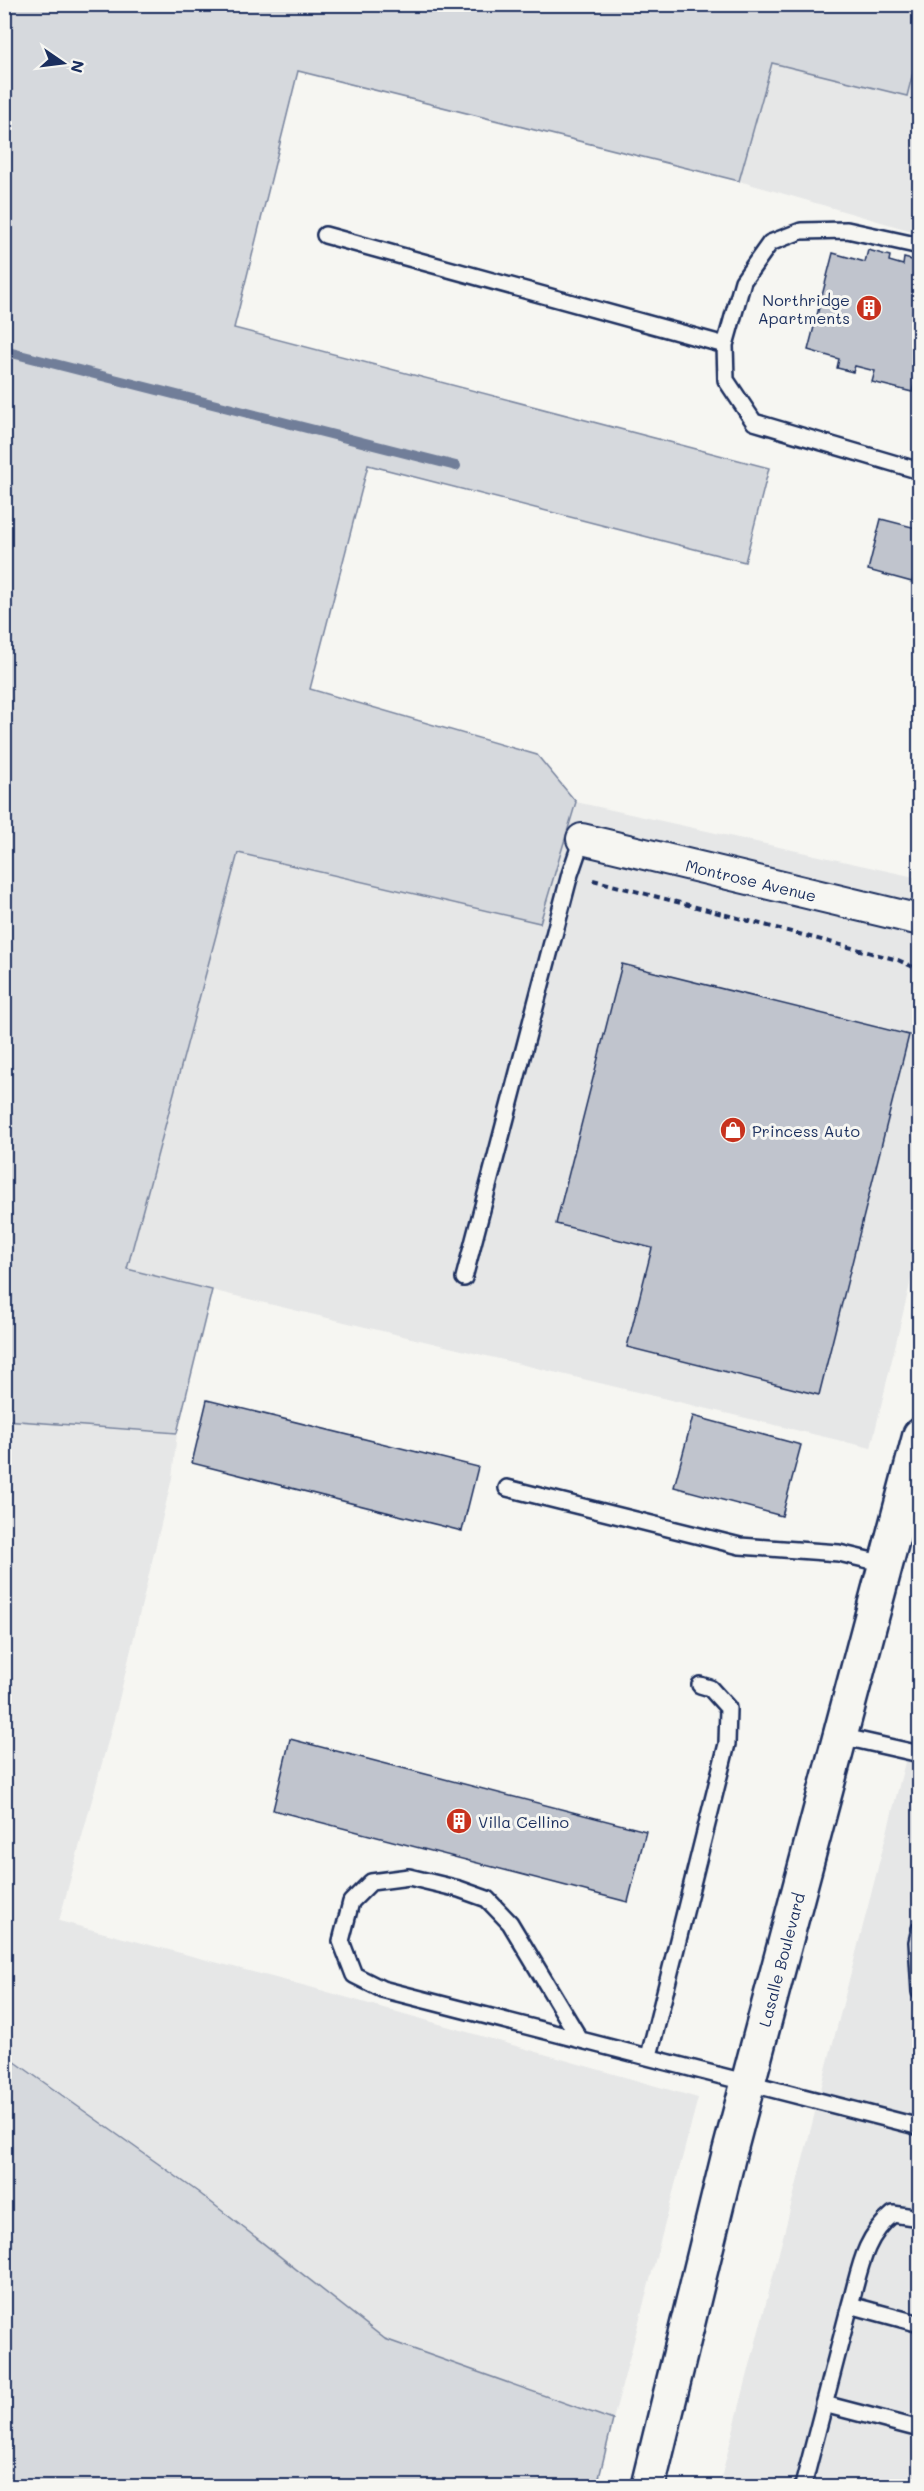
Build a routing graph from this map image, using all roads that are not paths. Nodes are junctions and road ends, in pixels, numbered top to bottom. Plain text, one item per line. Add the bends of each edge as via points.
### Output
1 (325, 235) dead end
2 (920, 246) edge
3 (725, 345) junction
4 (920, 471) edge
5 (582, 839) joint
6 (920, 920) edge
7 (464, 1278) dead end
8 (917, 1456) edge
9 (507, 1488) dead end
10 (885, 1564) junction
11 (700, 1685) dead end
12 (840, 1736) junction
13 (920, 1754) edge
14 (920, 1929) edge
15 (920, 1992) edge
16 (579, 2038) junction
17 (649, 2056) junction
18 (748, 2082) junction
19 (920, 2127) edge
20 (920, 2218) edge
21 (850, 2306) junction
22 (920, 2324) edge
23 (824, 2404) junction
24 (920, 2429) edge
25 (648, 2487) edge
26 (803, 2487) edge

1 - 3 lane
2 - 3 lane via 847,230 801,231 770,243 743,281
3 - 4 lane via 726,380 754,422
5 - 6 street, Montrose Avenue
5 - 7 lane
8 - 10 main road, Lasalle Boulevard
9 - 10 lane via 741,1546 839,1553
10 - 12 main road, Lasalle Boulevard
11 - 17 lane via 710,1688 728,1708 727,1744
12 - 13 lane
12 - 18 main road, Lasalle Boulevard
14 - 15 lane
16 - 16 lane via 382,1989 354,1975 341,1941 351,1902 371,1882 409,1877 487,1899 510,1923
16 - 17 lane
17 - 18 lane
18 - 19 lane
18 - 25 main road, Lasalle Boulevard
20 - 21 lane via 892,2214 879,2226 869,2240
21 - 22 lane
21 - 23 lane
23 - 24 lane
23 - 26 lane

